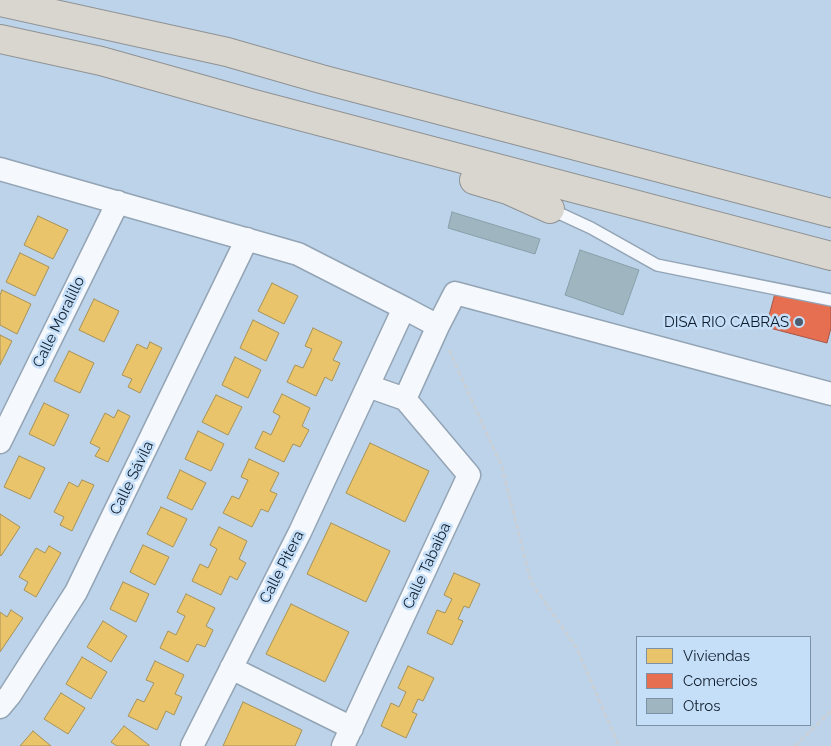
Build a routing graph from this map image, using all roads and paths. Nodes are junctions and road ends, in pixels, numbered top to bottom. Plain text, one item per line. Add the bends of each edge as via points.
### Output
1 (74, 0) edge
2 (0, 2) edge
3 (0, 39) edge
4 (227, 52) junction
5 (254, 104) junction
6 (0, 169) edge
7 (118, 202) junction
8 (550, 209) joint
9 (831, 213) edge
10 (247, 239) junction
11 (831, 256) edge
12 (831, 300) edge
13 (404, 308) junction
14 (438, 326) junction
15 (368, 386) junction
16 (831, 394) edge
17 (405, 399) junction
18 (0, 442) edge
19 (231, 668) junction
20 (0, 707) edge
21 (831, 711) edge
22 (347, 737) edge
23 (192, 746) edge
24 (619, 746) edge
25 (795, 746) edge

1 - 4 highway via 181,27
2 - 4 highway
3 - 5 highway via 101,61
4 - 9 highway
5 - 8 highway via 314,134 508,190
5 - 11 highway
6 - 7 street
7 - 10 street
7 - 18 street, Calle Moralillo
8 - 12 lane via 591,228 656,266
10 - 13 street via 298,254
10 - 20 street, Calle Sávila via 76,592
13 - 14 street
13 - 15 street, Calle Pitera
14 - 16 street via 455,293
14 - 17 street
14 - 24 path via 502,467 531,582 577,650
15 - 17 street
15 - 19 street, Calle Pitera via 300,532
17 - 22 street, Calle Tabaiba via 469,475
19 - 22 street
19 - 23 street, Calle Pitera
21 - 25 path

